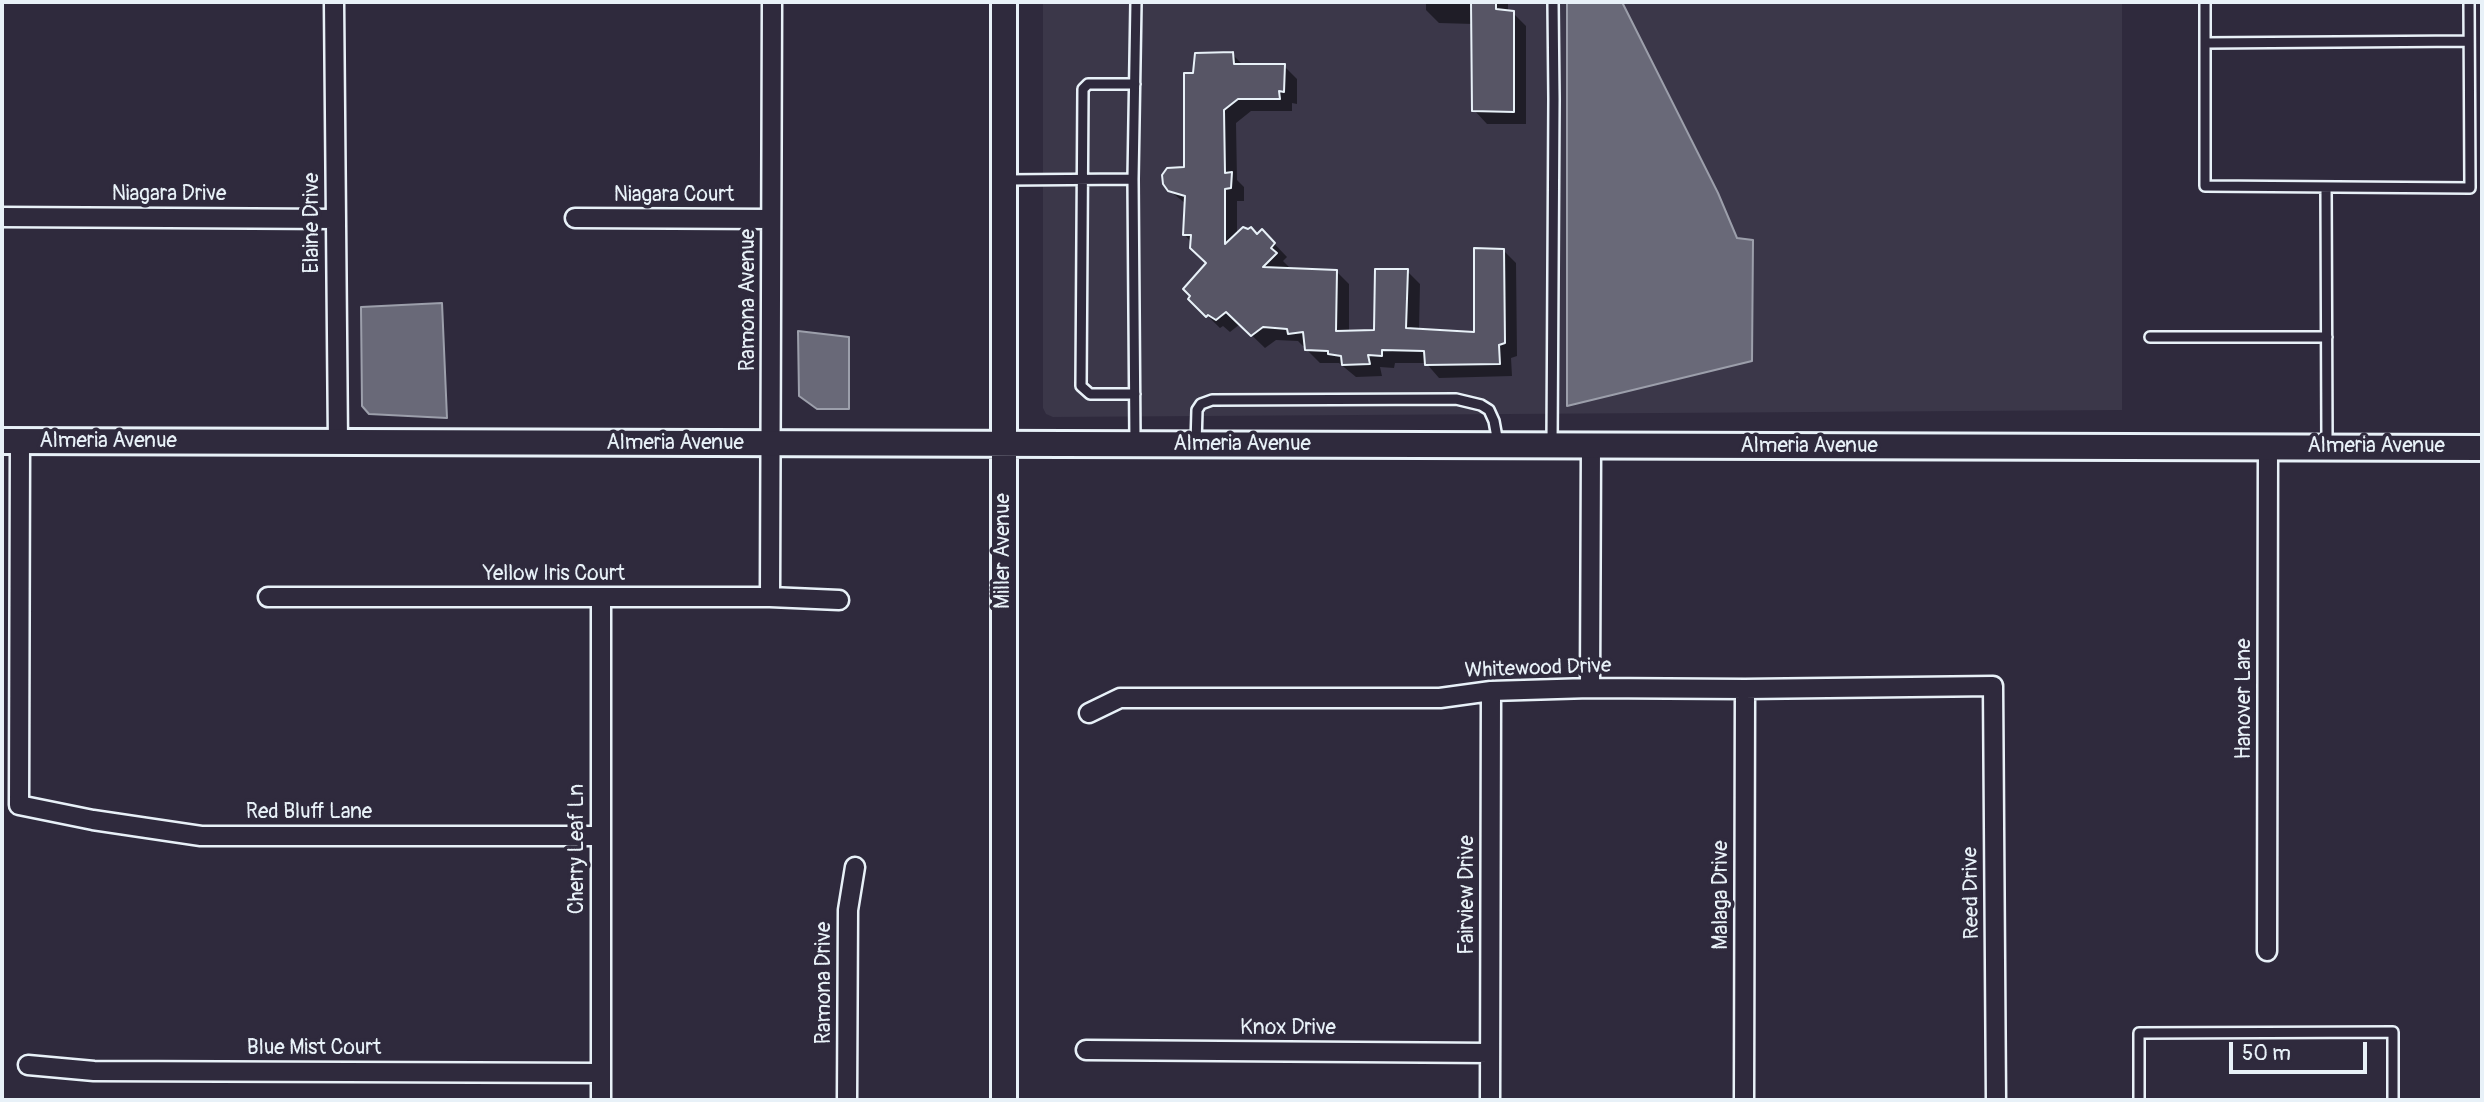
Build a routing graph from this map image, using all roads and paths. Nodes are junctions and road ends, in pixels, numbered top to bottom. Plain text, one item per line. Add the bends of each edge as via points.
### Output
1 (334, 2) edge
2 (772, 2) edge
3 (1004, 2) edge
4 (1136, 2) edge
5 (1553, 2) edge
6 (2205, 2) edge
7 (2469, 2) edge
8 (2469, 41) junction
9 (2205, 43) junction
10 (1135, 83) junction
11 (1082, 178) junction
12 (1133, 179) junction
13 (1003, 180) junction
14 (2326, 187) junction
15 (2, 217) edge
16 (575, 218) dead end
17 (336, 219) junction
18 (771, 219) junction
19 (2150, 337) dead end
20 (2327, 337) junction
21 (1135, 394) junction
22 (11, 441) edge
23 (338, 443) junction
24 (772, 444) junction
25 (1135, 444) junction
26 (1004, 445) junction
27 (1498, 445) junction
28 (1196, 446) junction
29 (1552, 447) junction
30 (1591, 447) junction
31 (2268, 447) junction
32 (2327, 447) junction
33 (2482, 448) edge
34 (268, 597) dead end
35 (770, 597) junction
36 (601, 598) junction
37 (839, 600) dead end
38 (1993, 686) joint
39 (1590, 688) junction
40 (1745, 689) junction
41 (1491, 691) junction
42 (1089, 713) dead end
43 (601, 836) junction
44 (855, 867) dead end
45 (2267, 951) dead end
46 (1086, 1050) dead end
47 (1490, 1053) junction
48 (28, 1065) dead end
49 (601, 1073) junction
50 (601, 1100) edge
51 (847, 1100) edge
52 (1004, 1100) edge
53 (1490, 1100) edge
54 (1744, 1100) edge
55 (1996, 1100) edge
56 (2139, 1100) edge
57 (2393, 1100) edge

1 - 17 street, Elaine Drive
2 - 18 street, Ramona Avenue
3 - 13 street, Miller Avenue
4 - 10 lane
5 - 29 lane
6 - 9 lane
7 - 8 lane
8 - 9 lane
8 - 14 lane via 2470,188
9 - 14 lane via 2205,186
10 - 11 lane via 1088,84 1083,89
10 - 12 lane
11 - 12 lane
11 - 13 lane
11 - 21 lane via 1081,386 1090,394
12 - 21 lane
13 - 26 street, Miller Avenue
14 - 20 lane
15 - 17 street, Niagara Drive
16 - 18 street, Niagara Court
17 - 23 street, Elaine Drive
18 - 24 street, Ramona Avenue
19 - 20 lane
20 - 32 lane
21 - 25 lane
22 - 23 street, Almeria Avenue
22 - 43 street, Red Bluff Lane via 19,805 201,836
23 - 24 street, Almeria Avenue
24 - 26 street, Almeria Avenue
24 - 35 street, Ramona Avenue
25 - 26 street, Almeria Avenue
25 - 28 street, Almeria Avenue
26 - 52 street, Miller Avenue
27 - 28 street, Almeria Avenue
27 - 28 lane via 1489,410 1442,399 1212,400 1197,410
27 - 29 street, Almeria Avenue
29 - 30 street, Almeria Avenue
30 - 31 street, Almeria Avenue
30 - 39 street
31 - 32 street, Almeria Avenue
31 - 45 street, Hanover Lane
32 - 33 street, Almeria Avenue
34 - 36 street, Yellow Iris Court
35 - 36 street, Yellow Iris Court
35 - 37 street, Yellow Iris Court
36 - 43 street, Cherry Leaf Ln
38 - 40 street, Whitewood Drive
38 - 55 street, Reed Drive
39 - 40 street, Whitewood Drive
39 - 41 street, Whitewood Drive
40 - 54 street, Malaga Drive
41 - 42 street, Whitewood Drive via 1440,698 1120,698
41 - 47 street, Fairview Drive
43 - 49 street, Cherry Leaf Ln
44 - 51 street, Ramona Drive via 848,910
46 - 47 street, Knox Drive
47 - 53 street, Fairview Drive
48 - 49 street, Blue Mist Court via 94,1071
49 - 50 street, Cherry Leaf Ln
56 - 57 lane via 2139,1033 2393,1032

